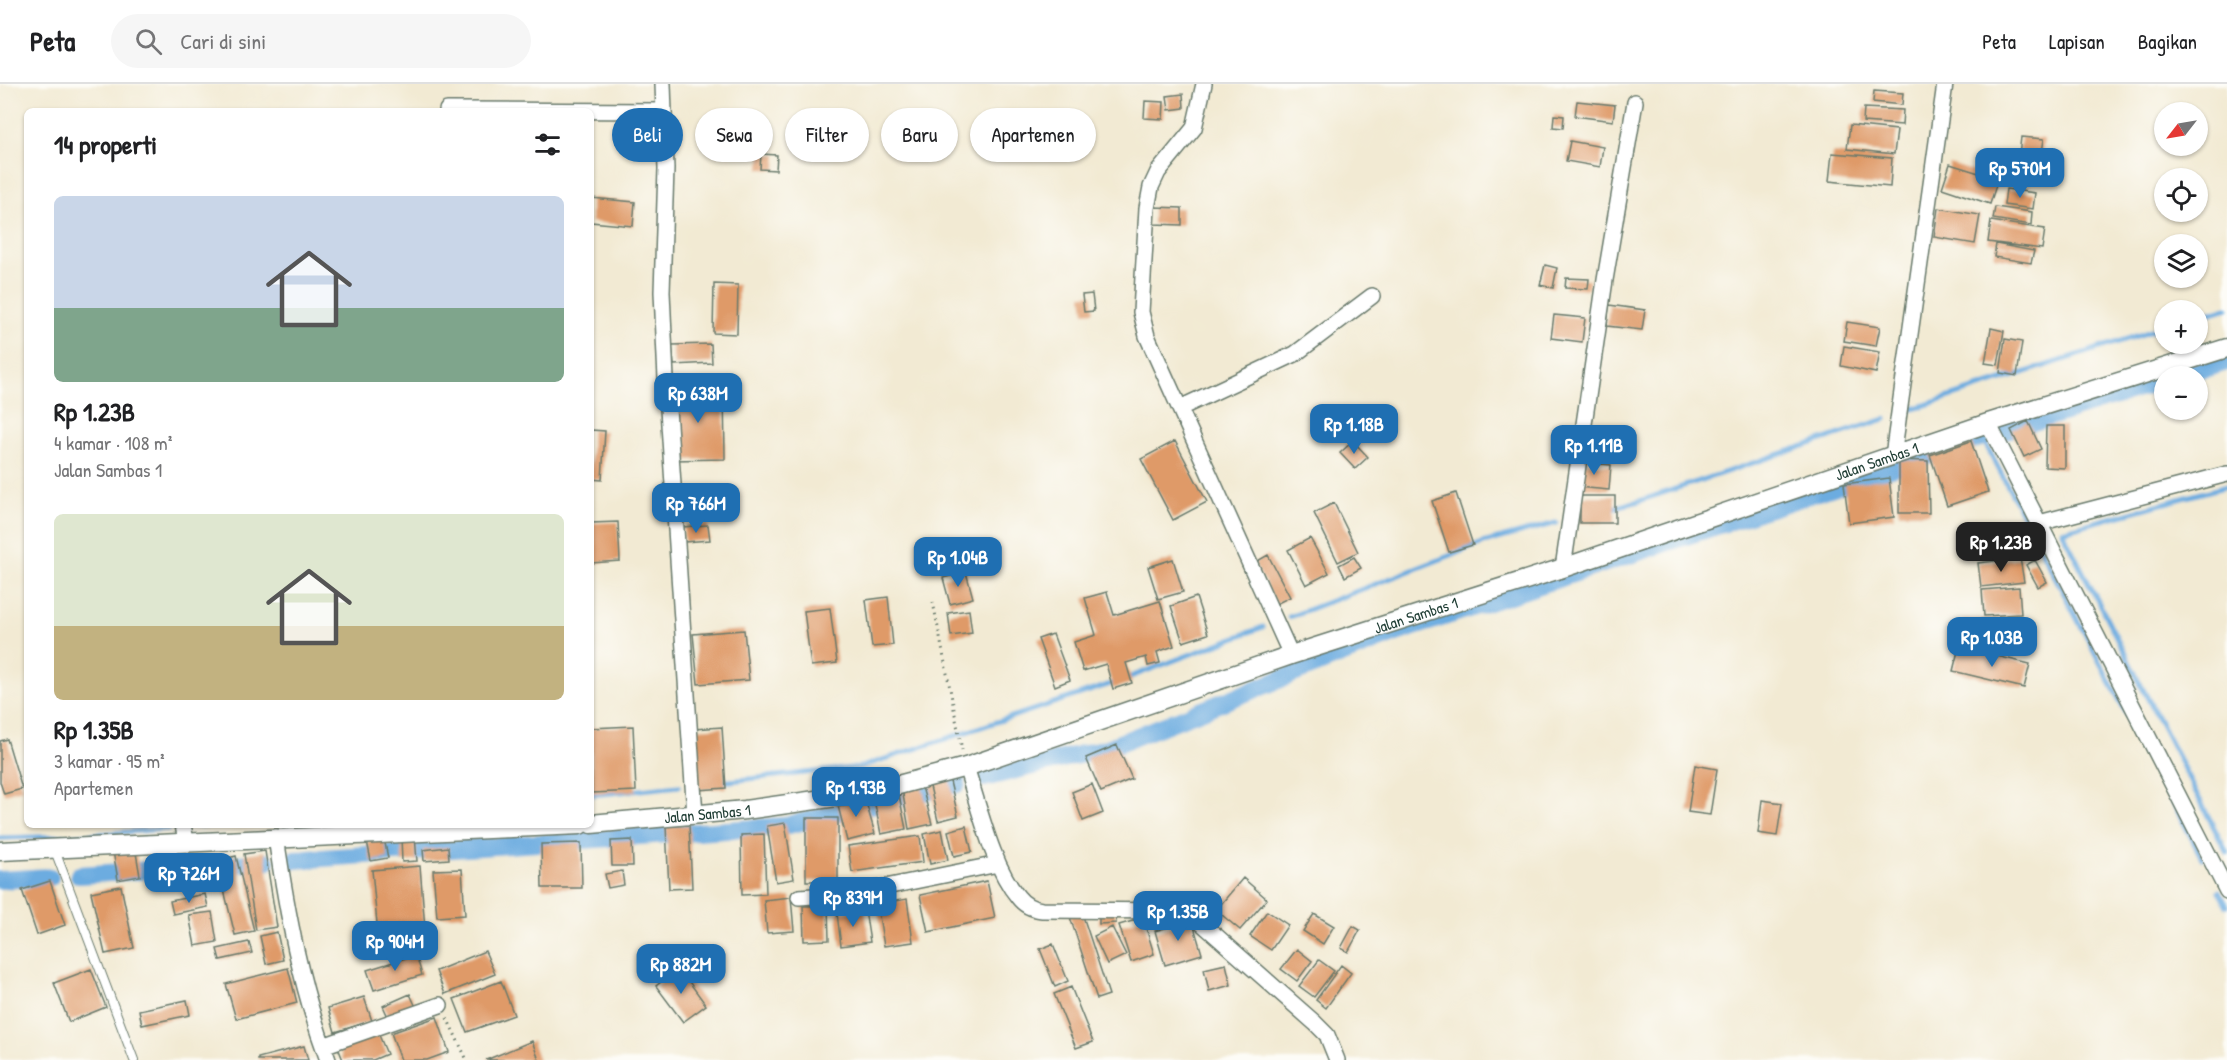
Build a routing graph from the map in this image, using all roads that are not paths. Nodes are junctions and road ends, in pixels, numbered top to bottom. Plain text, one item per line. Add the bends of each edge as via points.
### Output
1 (663, 84) edge
2 (1204, 84) edge
3 (1945, 84) edge
4 (1635, 102) dead end
5 (664, 108) edge
6 (594, 111) edge
7 (612, 111) edge
8 (666, 162) edge
9 (1372, 296) dead end
10 (2227, 348) edge
11 (1180, 408) junction
12 (1988, 423) junction
13 (1893, 456) junction
14 (2227, 474) edge
15 (2038, 523) junction
16 (1563, 568) junction
17 (1291, 655) junction
18 (966, 768) junction
19 (695, 815) junction
20 (594, 824) edge
21 (474, 828) edge
22 (184, 833) edge
23 (263, 834) edge
24 (54, 848) junction
25 (0, 851) edge
26 (998, 864) junction
27 (2227, 891) edge
28 (799, 897) dead end
29 (440, 1005) road end
30 (326, 1053) edge
31 (134, 1060) edge
32 (1337, 1060) edge

1 - 5 street
2 - 11 street via 1194,128 1154,178 1148,208 1141,312 1147,336
3 - 13 street
4 - 16 street
6 - 7 street
8 - 19 street via 662,292
9 - 11 street via 1295,354
10 - 12 street, Jalan Sambas 1
11 - 17 street
12 - 13 street, Jalan Sambas 1
12 - 15 street
13 - 16 street, Jalan Sambas 1
14 - 15 street
15 - 27 street
16 - 17 street, Jalan Sambas 1
17 - 18 street, Jalan Sambas 1
18 - 19 street, Jalan Sambas 1 via 872,792
18 - 26 street
19 - 20 street, Jalan Sambas 1
21 - 23 street
22 - 23 street
22 - 24 street
23 - 30 street
24 - 25 street
24 - 31 lane
26 - 28 street via 856,893
26 - 32 street via 1017,897 1033,909 1179,911 1197,919 1327,1035
29 - 30 street

